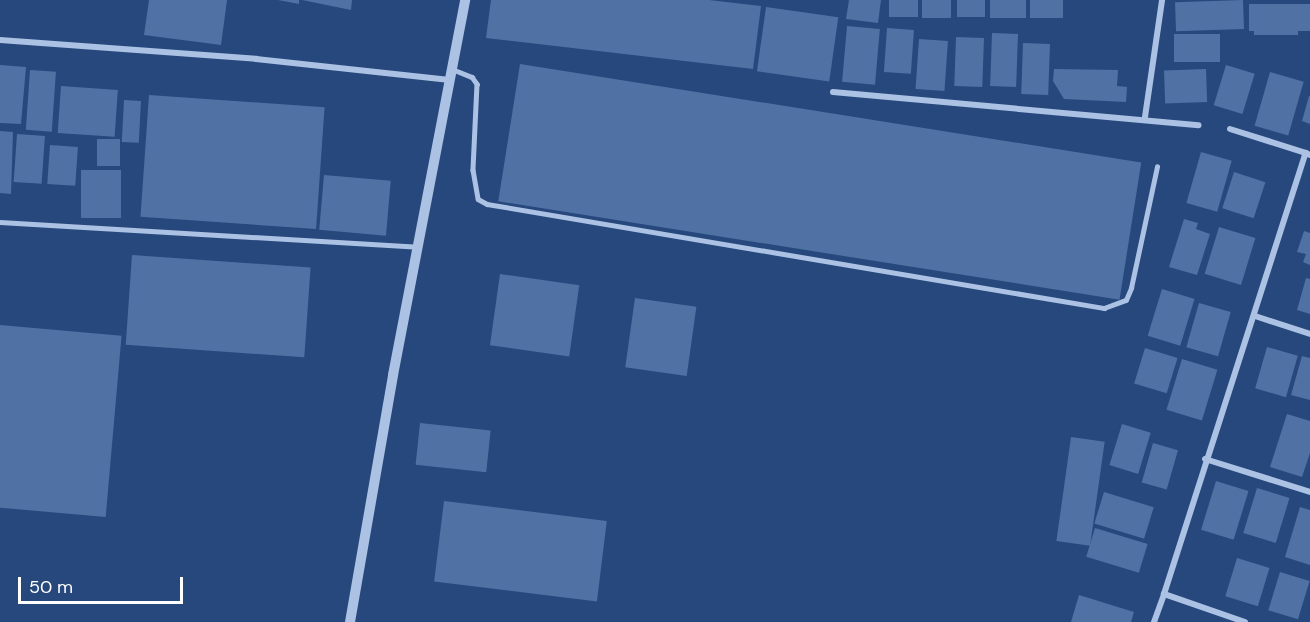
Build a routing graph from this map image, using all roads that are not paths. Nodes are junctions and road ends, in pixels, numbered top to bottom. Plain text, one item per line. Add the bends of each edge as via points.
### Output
1 (465, 0) edge
2 (1162, 0) edge
3 (0, 40) edge
4 (451, 75) junction
5 (833, 92) dead end
6 (1145, 117) junction
7 (1198, 125) dead end
8 (1230, 129) dead end
9 (1308, 154) edge
10 (1157, 167) dead end
11 (0, 222) edge
12 (417, 247) junction
13 (1255, 316) junction
14 (1310, 334) edge
15 (1205, 459) junction
16 (1310, 492) edge
17 (1164, 594) junction
18 (350, 622) edge
19 (1154, 622) edge
20 (1245, 622) edge

1 - 4 street
2 - 6 street
3 - 4 street
4 - 10 lane via 472,77 477,84 473,170 478,199 487,204 1104,308 1126,300 1131,288
4 - 12 street
5 - 6 street
6 - 7 street
8 - 9 street
9 - 13 street
11 - 12 lane
12 - 18 street
13 - 14 street
13 - 15 street
15 - 16 street
15 - 17 street
17 - 19 street
17 - 20 street

